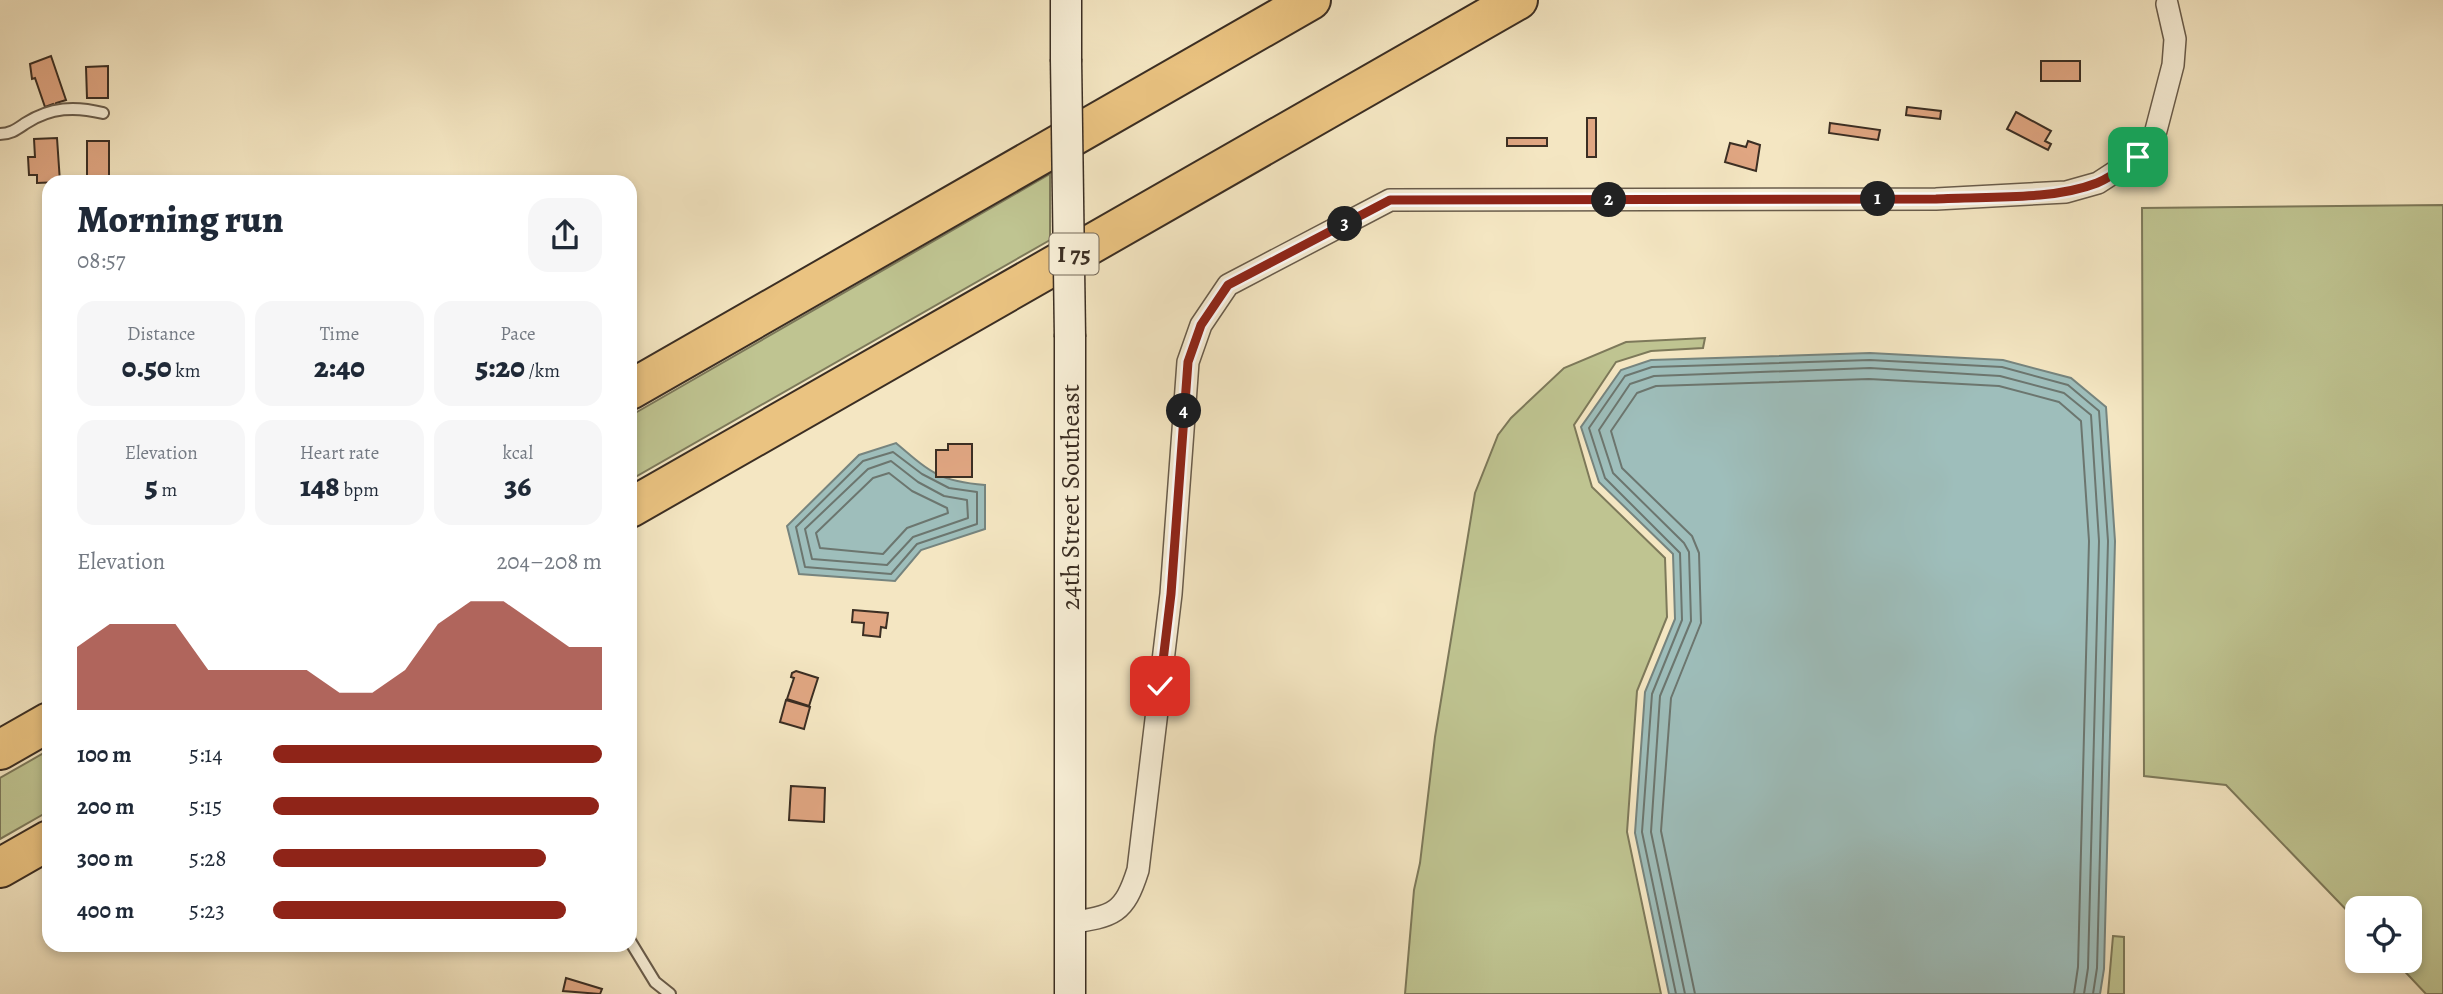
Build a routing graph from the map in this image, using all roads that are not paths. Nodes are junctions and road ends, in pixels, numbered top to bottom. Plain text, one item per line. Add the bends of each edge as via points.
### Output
1 (1066, 0) edge
2 (1311, 0) edge
3 (1518, 0) edge
4 (2167, 4) dead end
5 (103, 113) dead end
6 (0, 134) edge
7 (637, 386) edge
8 (637, 504) edge
9 (42, 726) edge
10 (0, 750) edge
11 (42, 844) edge
12 (0, 868) edge
13 (1069, 923) junction
14 (636, 952) edge
15 (670, 994) edge
16 (1070, 994) edge

1 - 13 street, 24th Street Southeast, bridge
2 - 7 highway
3 - 8 highway, I 75
4 - 13 street via 2175,39 2173,65 2154,138 2138,157 2098,183 2066,192 1936,199 1390,200 1228,285 1201,325 1188,362 1171,594 1138,870 1129,899 1105,918
5 - 6 lane via 71,106
9 - 10 highway
11 - 12 highway
13 - 16 street, 24th Street Southeast
14 - 15 lane via 655,982

